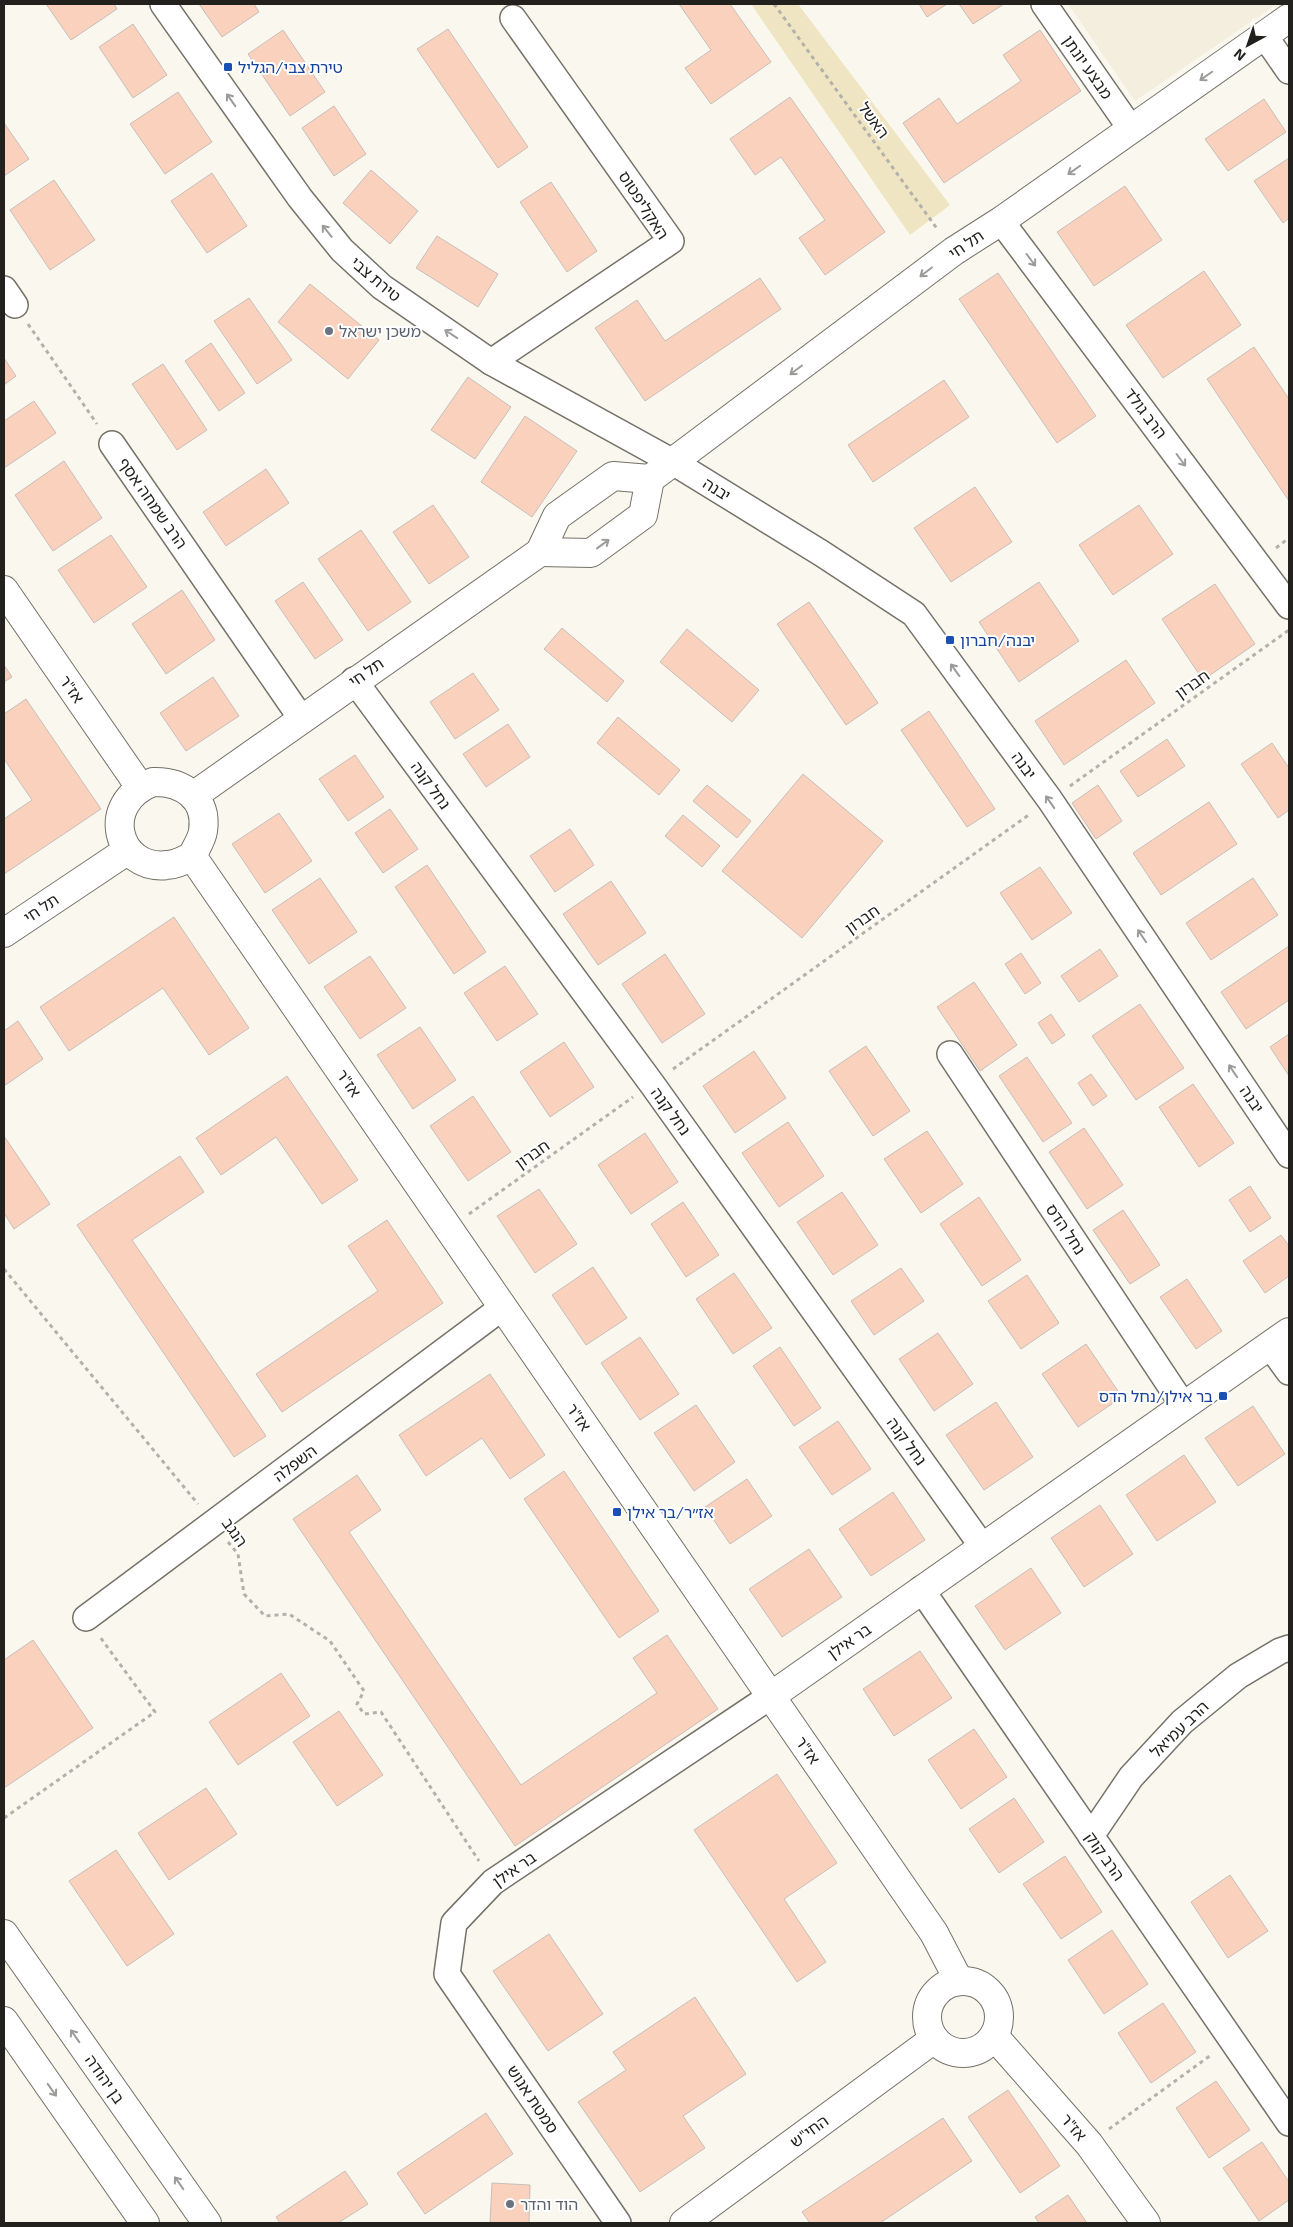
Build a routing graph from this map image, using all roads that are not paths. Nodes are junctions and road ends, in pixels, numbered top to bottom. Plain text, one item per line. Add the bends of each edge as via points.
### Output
1 (163, 4) edge
2 (1044, 4) edge
3 (513, 18) dead end
4 (1289, 18) edge
5 (1264, 35) junction
6 (1289, 71) edge
7 (1131, 129) junction
8 (1001, 220) junction
9 (492, 362) junction
10 (112, 444) road end
11 (673, 462) junction
12 (650, 479) junction
13 (540, 552) junction
14 (4, 590) edge
15 (1289, 606) edge
16 (354, 680) junction
17 (301, 718) junction
18 (140, 787) junction
19 (193, 796) junction
20 (128, 850) junction
21 (192, 856) junction
22 (4, 933) edge
23 (950, 1054) dead end
24 (1289, 1155) edge
25 (503, 1307) junction
26 (1280, 1339) edge
27 (1289, 1372) edge
28 (1183, 1405) junction
29 (982, 1546) junction
30 (921, 1589) junction
31 (86, 1618) road end
32 (1289, 1648) edge
33 (771, 1696) junction
34 (1091, 1836) junction
35 (4, 1934) edge
36 (447, 1974) joint
37 (960, 1981) junction
38 (4, 2021) edge
39 (994, 2036) junction
40 (934, 2039) junction
41 (1289, 2123) edge
42 (145, 2223) edge
43 (207, 2223) edge
44 (618, 2223) edge
45 (684, 2223) edge
46 (1146, 2223) edge

9 -> 1 street, טירת צבי via 382,287 342,250 300,198
2 - 7 street, מבצע יונתן
3 - 9 street, האקליפטוס via 671,241
4 - 5 street, תל חי
5 - 6 street
5 -> 7 street, תל חי
7 -> 8 street, תל חי
8 -> 11 street, תל חי via 954,251
8 -> 15 street, הרב גולד
9 - 11 street, טירת צבי
10 - 17 street, הרב שמחה אסף
11 - 12 street, תל חי
24 -> 11 street, יבנה via 1050,800 914,614
12 - 13 street via 613,476 557,516
13 -> 12 street via 590,553 643,515
13 - 16 street, תל חי
14 - 18 street, אז"ר
16 - 17 street, תל חי
16 - 29 street, נחל קנה via 652,1084
17 - 19 street, תל חי
18 - 19 street via 153,782 168,782 181,786
18 - 20 street via 129,797 119,824
19 - 21 street via 203,817 203,831
20 - 21 street via 139,860 153,865 168,865
20 - 22 street, תל חי
21 - 25 street, אז"ר
23 - 28 street, נחל הדס
25 - 31 street, השפלה
25 - 33 street, אז"ר
26 - 27 street
26 - 28 street, בר אילן
28 - 29 street, בר אילן
29 - 30 street, בר אילן
30 - 33 street, בר אילן
30 - 34 street, הרב קוק
32 - 34 street, הרב עמיאל via 1238,1676 1182,1722 1131,1777
33 - 36 street, בר אילן via 493,1882 454,1923
33 - 37 street, אז"ר via 934,1933
34 - 41 street, הרב קוק
43 -> 35 street, בן יהודה
36 - 44 street, סמטת אנוש
37 - 39 street via 982,1986 996,2003 999,2014
37 - 40 street via 949,1984 932,1998 927,2019
38 -> 42 street
39 - 40 street via 977,2051 965,2053 954,2052
39 - 46 street, אז"ר via 1089,2144
40 - 45 street, החי"ש

